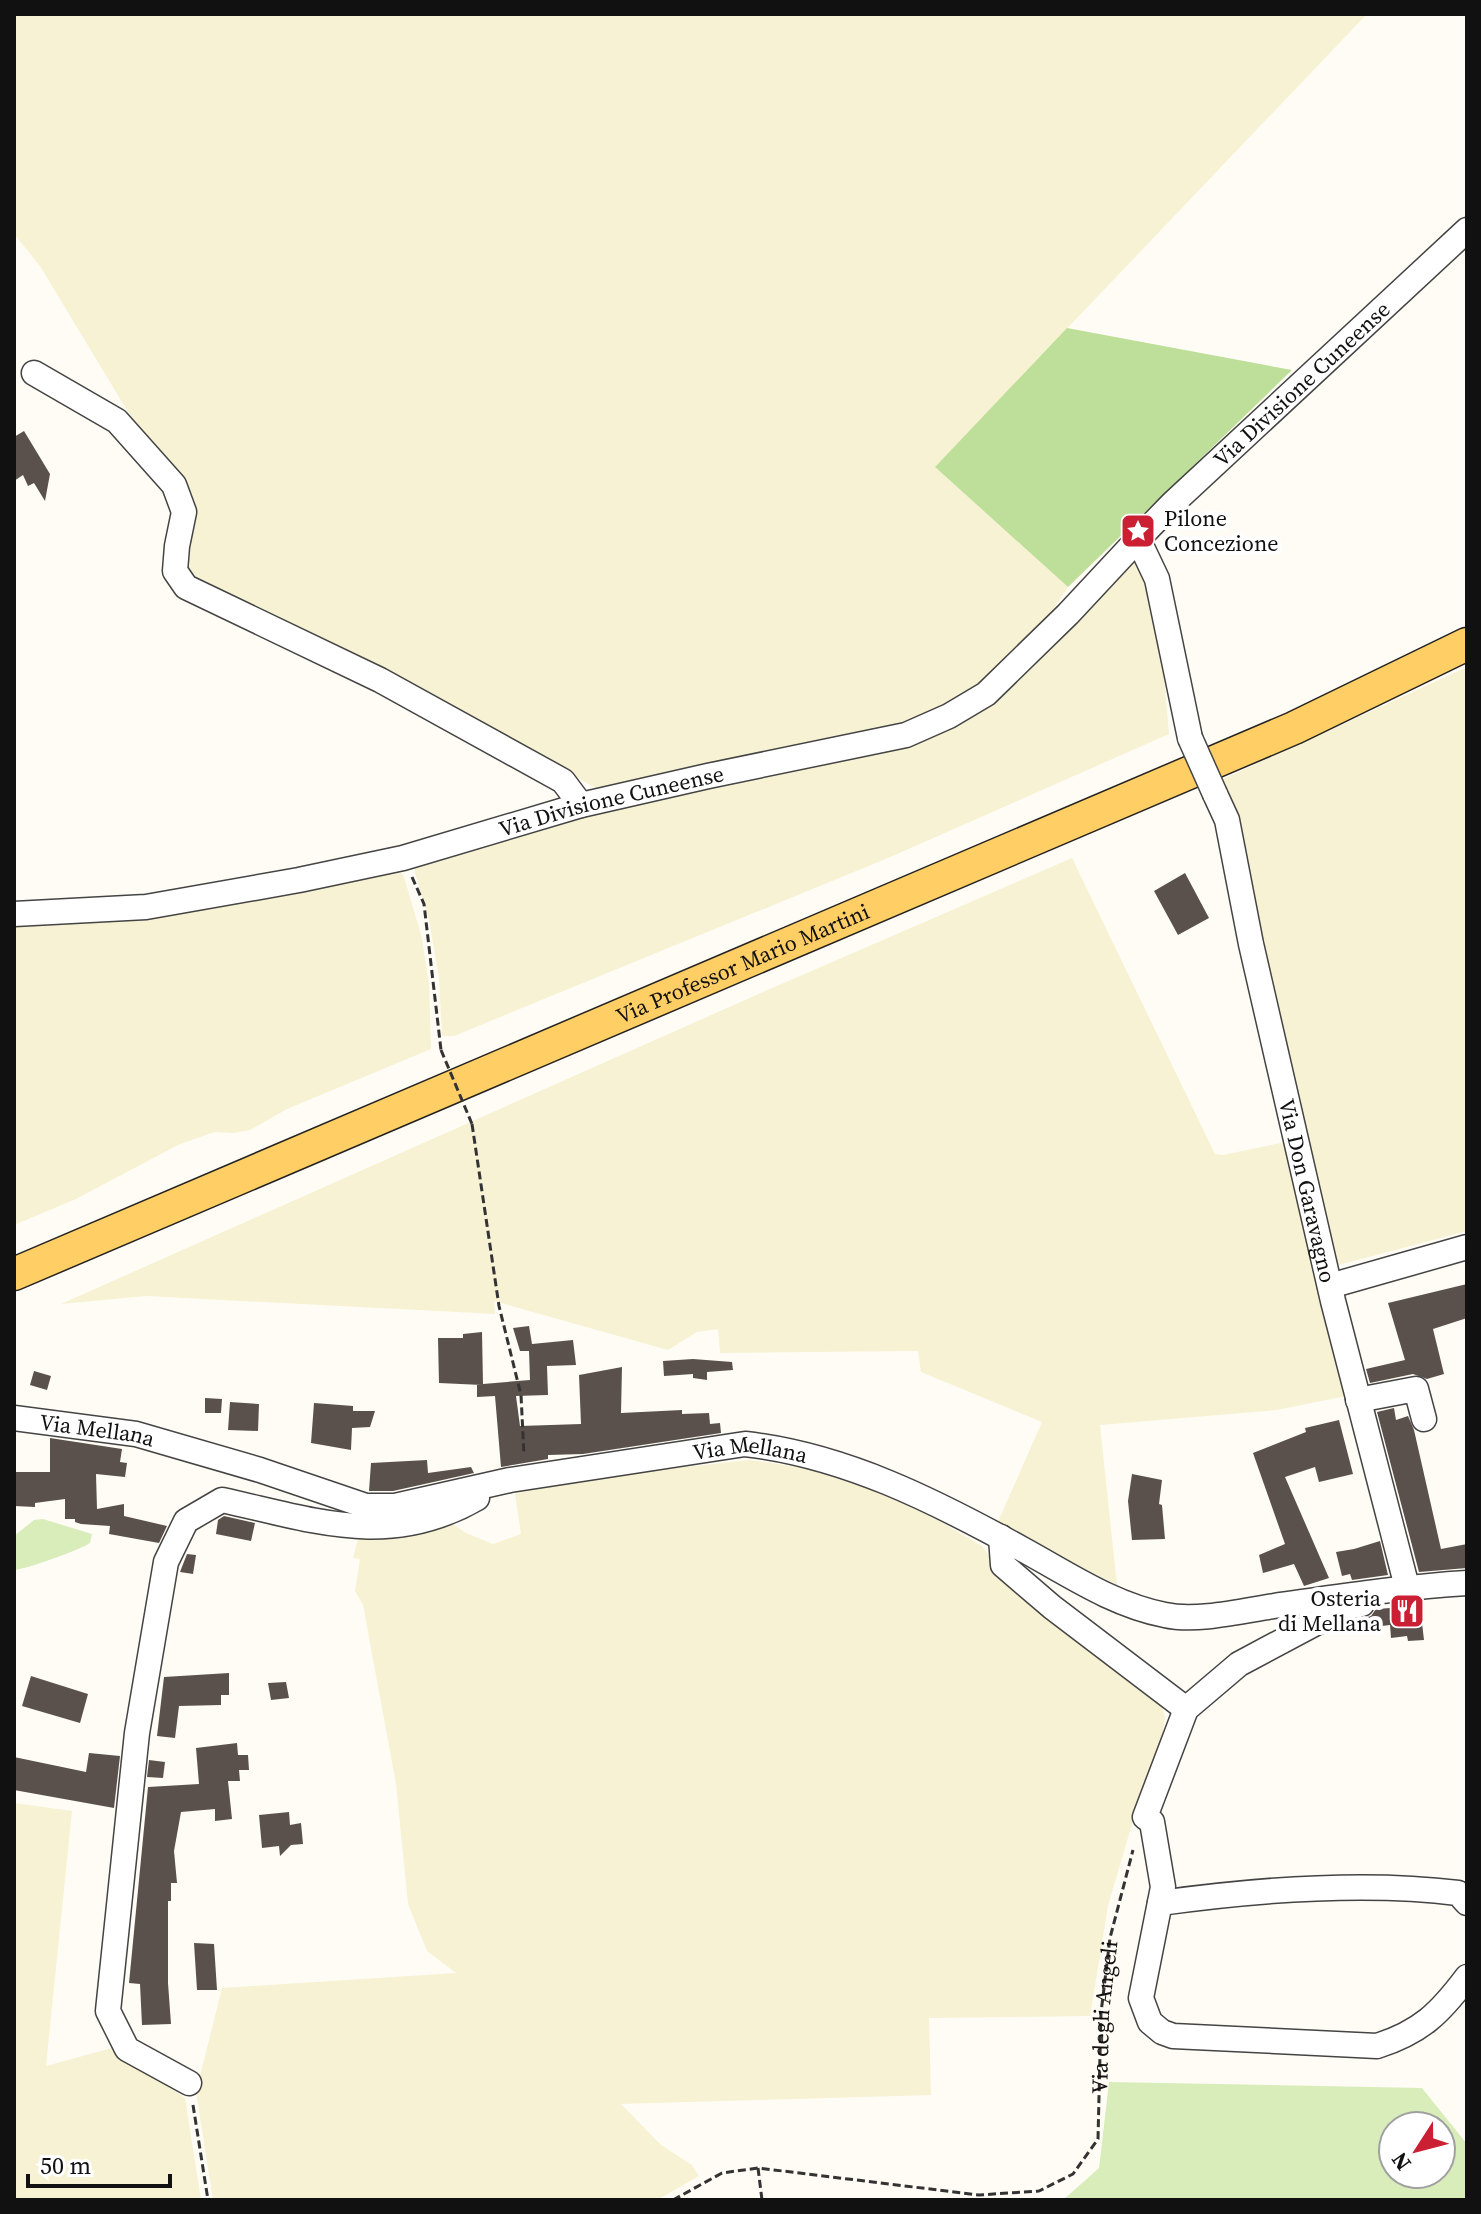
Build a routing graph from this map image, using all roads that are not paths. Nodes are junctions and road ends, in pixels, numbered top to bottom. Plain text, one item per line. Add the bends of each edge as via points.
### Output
1 (1467, 230) edge
2 (34, 373) dead end
3 (1138, 539) junction
4 (1467, 644) edge
5 (581, 805) junction
6 (14, 914) edge
7 (1467, 1247) edge
8 (1467, 1265) edge
9 (14, 1274) edge
10 (1331, 1294) junction
11 (1358, 1400) junction
12 (14, 1418) edge
13 (1424, 1419) dead end
14 (517, 1479) junction
15 (1001, 1537) junction
16 (1467, 1583) edge
17 (1407, 1587) junction
18 (1186, 1709) junction
19 (1160, 1903) junction
20 (1467, 1903) edge
21 (1467, 1977) edge
22 (189, 2083) road end

1 - 3 street, Via Divisione Cuneense
2 - 5 street via 117,421 174,485 184,512 175,571 186,587 406,694 563,781
3 - 5 street, Via Divisione Cuneense via 986,694 949,716 906,735
3 - 10 street, Via Don Garavagno, bridge via 1157,579 1190,738 1227,820
4 - 9 main road, Via Professor Mario Martini via 1294,728
5 - 6 street, Via Divisione Cuneense via 403,858 161,905
7 - 10 street
8 - 10 street
10 - 11 street, Via Don Garavagno
11 - 13 street via 1416,1389
11 - 17 street, Via Don Garavagno
12 - 14 street, Via Mellana via 136,1434 366,1506 395,1506
14 - 15 street, Via Mellana via 745,1444 783,1448 877,1477
14 - 22 street via 408,1526 354,1528 222,1500 186,1521 166,1562 137,1733 108,2011 127,2049
15 - 17 street, Via Mellana via 1120,1602 1168,1616 1212,1615
15 - 18 street via 1003,1565
16 - 17 street, Via Mellana
17 - 18 street via 1399,1597 1346,1607 1293,1634 1239,1664
18 - 19 street via 1145,1817 1152,1822 1163,1887
19 - 20 street via 1239,1892 1415,1888 1458,1893
19 - 21 street via 1141,1998 1150,2022 1173,2036 1377,2046 1406,2037 1441,2011

